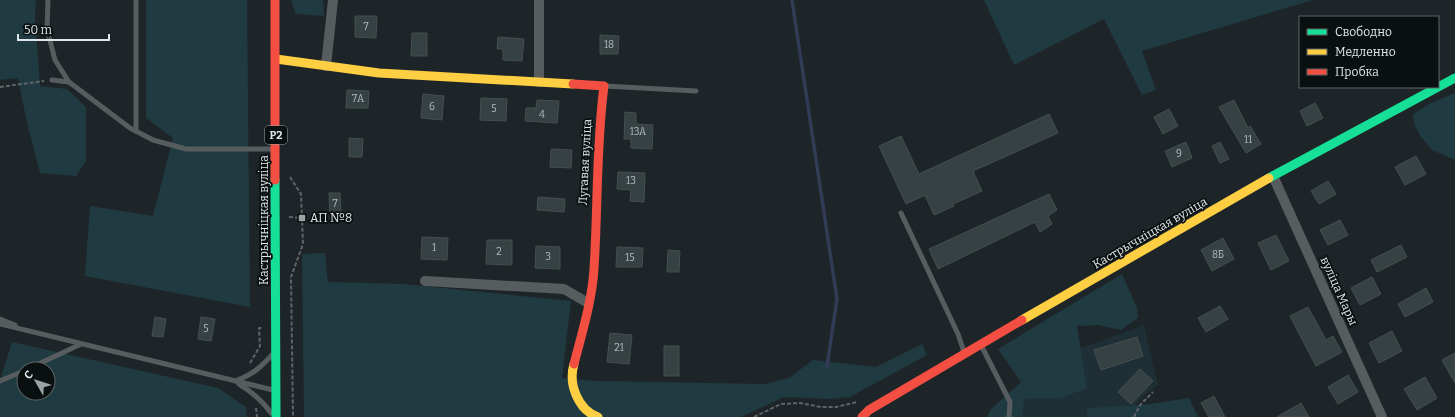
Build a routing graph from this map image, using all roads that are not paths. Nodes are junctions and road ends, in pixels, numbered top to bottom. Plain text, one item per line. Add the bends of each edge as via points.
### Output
1 (48, 0) edge
2 (136, 0) edge
3 (275, 0) edge
4 (333, 0) edge
5 (539, 0) edge
6 (276, 59) junction
7 (326, 66) junction
8 (1455, 78) edge
9 (52, 80) road end
10 (69, 82) junction
11 (539, 82) junction
12 (604, 86) junction
13 (1439, 87) edge
14 (1436, 88) edge
15 (696, 91) dead end
16 (136, 131) junction
17 (276, 148) junction
18 (1273, 176) junction
19 (901, 213) dead end
20 (425, 281) dead end
21 (588, 303) junction
22 (0, 318) edge
23 (0, 324) edge
24 (30, 332) junction
25 (81, 344) junction
26 (980, 344) junction
27 (277, 349) junction
28 (965, 352) junction
29 (45, 361) edge
30 (16, 374) edge
31 (0, 381) edge
32 (234, 381) junction
33 (276, 391) junction
34 (273, 417) edge
35 (276, 417) edge
36 (598, 417) edge
37 (862, 417) edge
38 (1010, 417) edge
39 (1382, 417) edge

1 - 10 lane via 48,29 55,60
2 - 16 lane
3 - 6 street, Кастрычніцкая вуліца / Р2
4 - 7 street
5 - 11 street
6 - 7 street
6 - 17 street, Кастрычніцкая вуліца / Р2
7 - 11 street via 379,73
8 - 13 street, Кастрычніцкая вуліца
9 - 10 lane
10 - 16 lane
11 - 12 street
12 - 15 lane
12 - 21 street, Лугавая вуліца via 600,116 594,270
14 - 18 street, Кастрычніцкая вуліца
16 - 17 lane via 153,140 186,149
17 - 27 street, Кастрычніцкая вуліца / Р2
18 - 26 street, Кастрычніцкая вуліца
18 - 39 street, вуліца Мары
19 - 28 lane
20 - 21 street via 564,289
21 - 36 street, Лугавая вуліца via 573,367 573,387 578,399 590,414
22 - 24 lane
23 - 24 lane
24 - 25 lane
25 - 29 lane
25 - 32 lane
26 - 28 street, Кастрычніцкая вуліца
26 - 38 lane via 1010,402
27 - 32 lane via 259,369
27 - 33 street, Кастрычніцкая вуліца / Р2
28 - 37 street, Кастрычніцкая вуліца via 869,410
30 - 31 lane
32 - 33 lane
32 - 34 lane via 264,402
33 - 35 street, Р2

